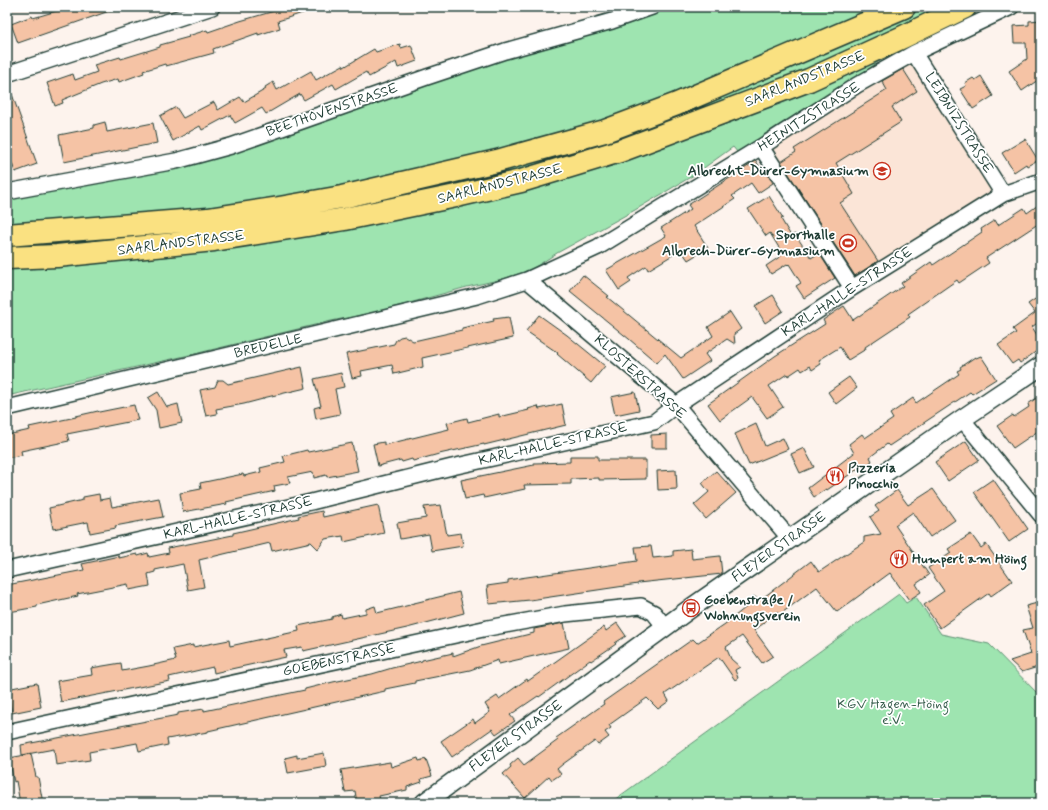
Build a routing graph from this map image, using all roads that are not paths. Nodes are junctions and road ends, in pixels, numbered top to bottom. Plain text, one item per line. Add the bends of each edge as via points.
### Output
1 (212, 7) edge
2 (652, 7) edge
3 (904, 7) edge
4 (965, 7) edge
5 (1011, 7) edge
6 (914, 53) junction
7 (7, 74) edge
8 (761, 147) junction
9 (1041, 181) edge
10 (7, 192) edge
11 (1003, 194) junction
12 (7, 235) edge
13 (7, 258) edge
14 (527, 280) junction
15 (852, 288) junction
16 (1041, 366) edge
17 (676, 405) junction
18 (7, 408) edge
19 (962, 419) junction
20 (1041, 515) edge
21 (790, 539) junction
22 (7, 570) edge
23 (665, 627) junction
24 (7, 732) edge
25 (424, 803) edge

1 - 7 street
2 - 10 street, BEETHOVENSTRASSE via 505,51 224,148 176,161
3 - 12 highway, SAARLANDSTRASSE via 677,104 605,131 497,161 342,197 208,219
4 - 13 highway, SAARLANDSTRASSE via 809,80 620,151 521,181 345,219 214,240 57,256
5 - 6 street, HEINITZSTRASSE
6 - 8 street, HEINITZSTRASSE via 857,85
6 - 11 street, LEIBNIZSTRASSE
8 - 14 street, HEINITZSTRASSE via 598,246
8 - 15 street
9 - 11 street, KARL-HALLE-STRASSE
11 - 15 street, KARL-HALLE-STRASSE
14 - 17 street, KLOSTERSTRASSE
14 - 18 street, BREDELLE via 477,296
15 - 17 street, KARL-HALLE-STRASSE
16 - 19 street, FLEYER STRASSE
17 - 21 street, KLOSTERSTRASSE
17 - 22 street, KARL-HALLE-STRASSE via 654,422
19 - 20 street
19 - 21 street, FLEYER STRASSE
21 - 23 street, FLEYER STRASSE
23 - 24 street, GOEBENSTRASSE via 654,612 641,606 565,614
23 - 25 street, FLEYER STRASSE

